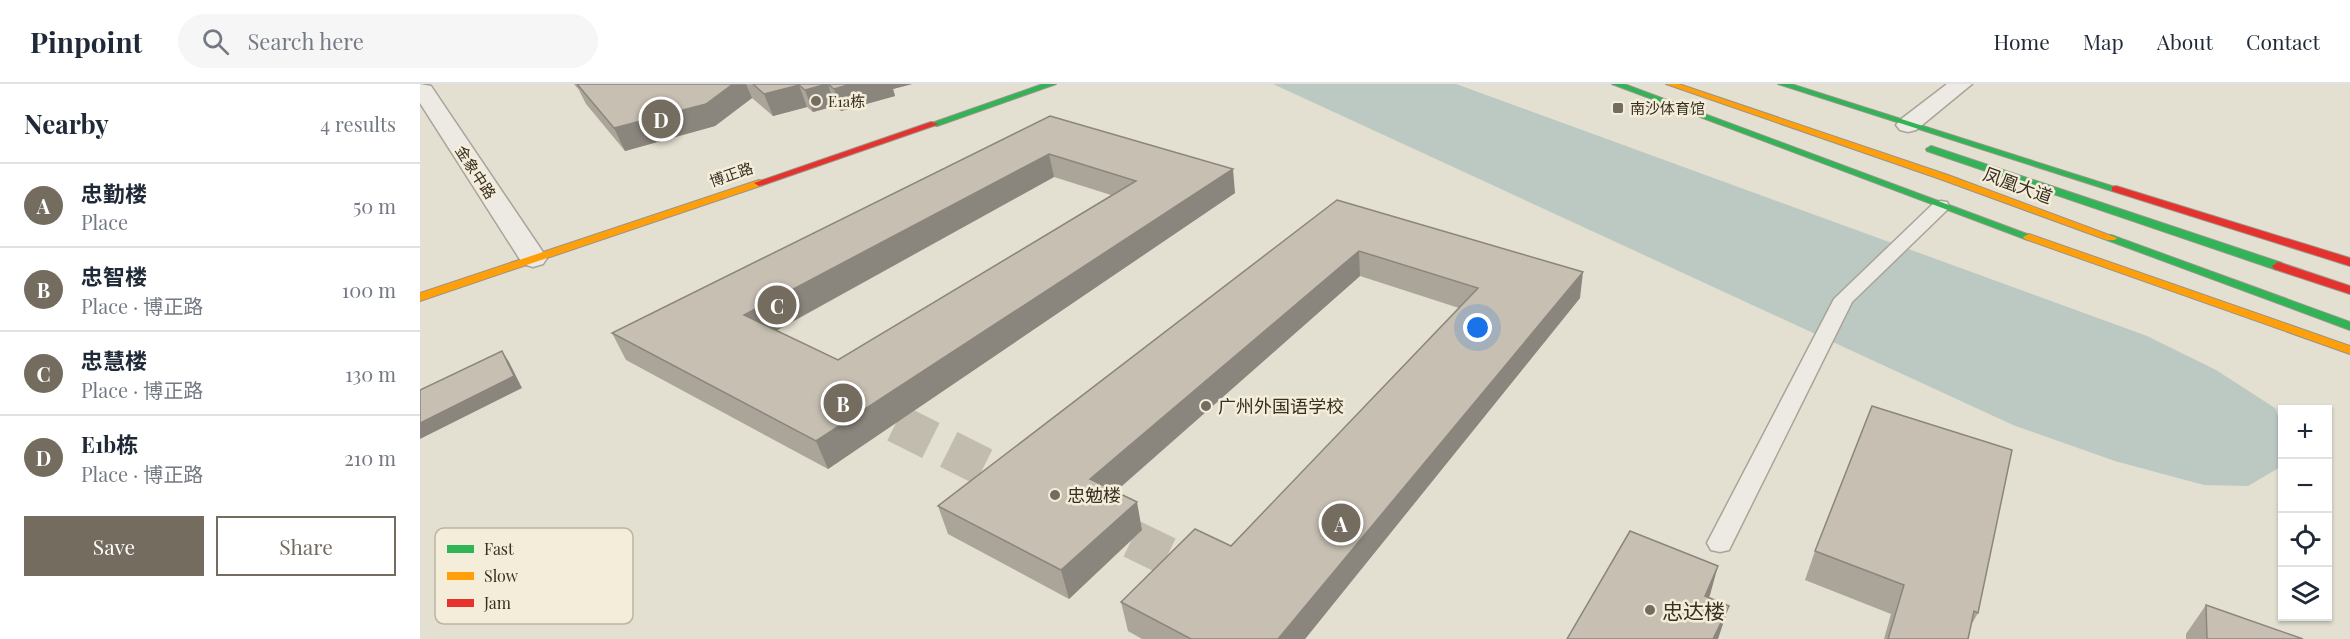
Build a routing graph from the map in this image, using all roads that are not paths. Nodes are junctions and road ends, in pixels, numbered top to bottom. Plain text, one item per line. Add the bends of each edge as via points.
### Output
1 (1052, 84) edge
2 (1616, 84) edge
3 (1670, 84) edge
4 (1782, 84) edge
5 (1961, 84) edge
6 (420, 86) edge
7 (1908, 125) junction
8 (1919, 145) dead end
9 (1941, 206) junction
10 (533, 258) junction
11 (2350, 262) edge
12 (2350, 290) edge
13 (420, 297) edge
14 (2350, 326) edge
15 (2350, 350) edge
16 (1720, 543) dead end

1 - 10 main road, 博正路
2 - 9 main road
3 - 14 main road, 凤凰大道 via 1944,177
4 - 7 main road
5 - 7 street
6 - 10 street, 金象中路
7 - 11 main road
8 - 12 main road, 凤凰大道
9 - 15 main road
9 - 16 lane via 1844,299
10 - 13 main road, 博正路

